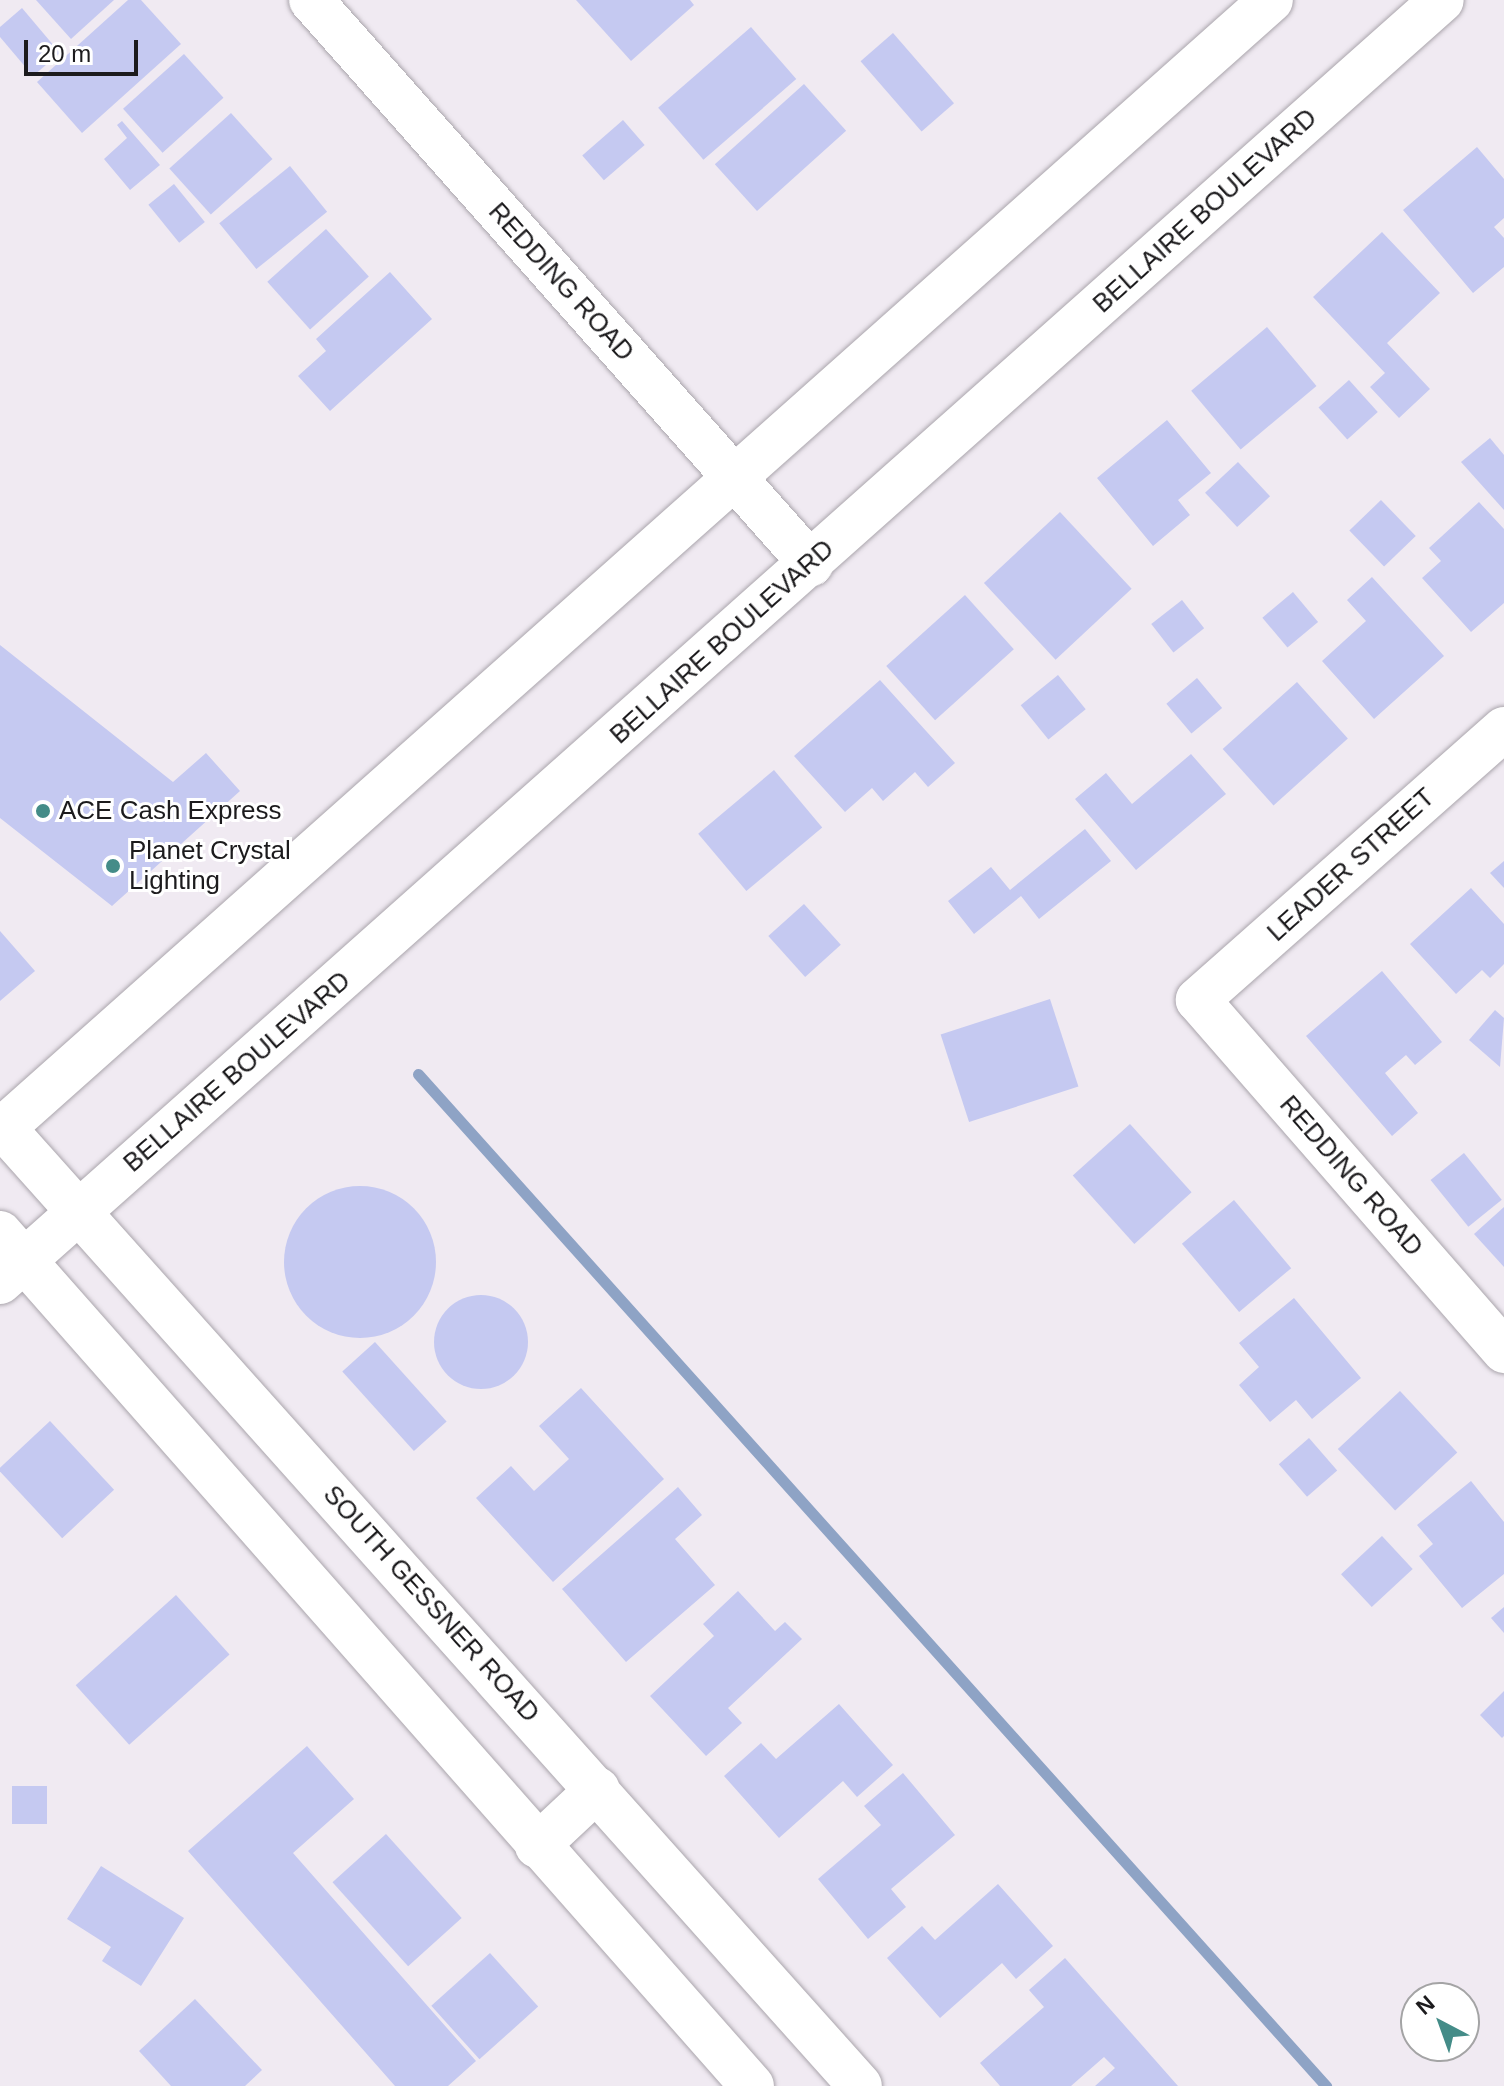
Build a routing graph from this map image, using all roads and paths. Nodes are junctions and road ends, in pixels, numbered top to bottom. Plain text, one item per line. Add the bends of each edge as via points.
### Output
1 (311, 0) edge
2 (1271, 0) edge
3 (1442, 0) edge
4 (734, 478) junction
5 (811, 564) junction
6 (1504, 729) edge
7 (1198, 1000) joint
8 (1, 1127) edge
9 (78, 1213) junction
10 (8, 1259) edge
11 (1504, 1351) edge
12 (598, 1789) junction
13 (537, 1846) junction
14 (752, 2086) edge
15 (860, 2086) edge

1 - 4 main road, REDDING ROAD
2 - 4 main road
3 - 5 main road, BELLAIRE BOULEVARD
4 - 5 main road, REDDING ROAD
4 - 8 main road
5 - 9 main road, BELLAIRE BOULEVARD
6 - 7 main road, LEADER STREET
7 - 11 main road, REDDING ROAD
8 - 9 main road, SOUTH GESSNER ROAD
9 - 10 main road, BELLAIRE BOULEVARD
9 - 12 main road, SOUTH GESSNER ROAD
10 - 13 main road
12 - 13 main road
12 - 15 main road, SOUTH GESSNER ROAD
13 - 14 main road

